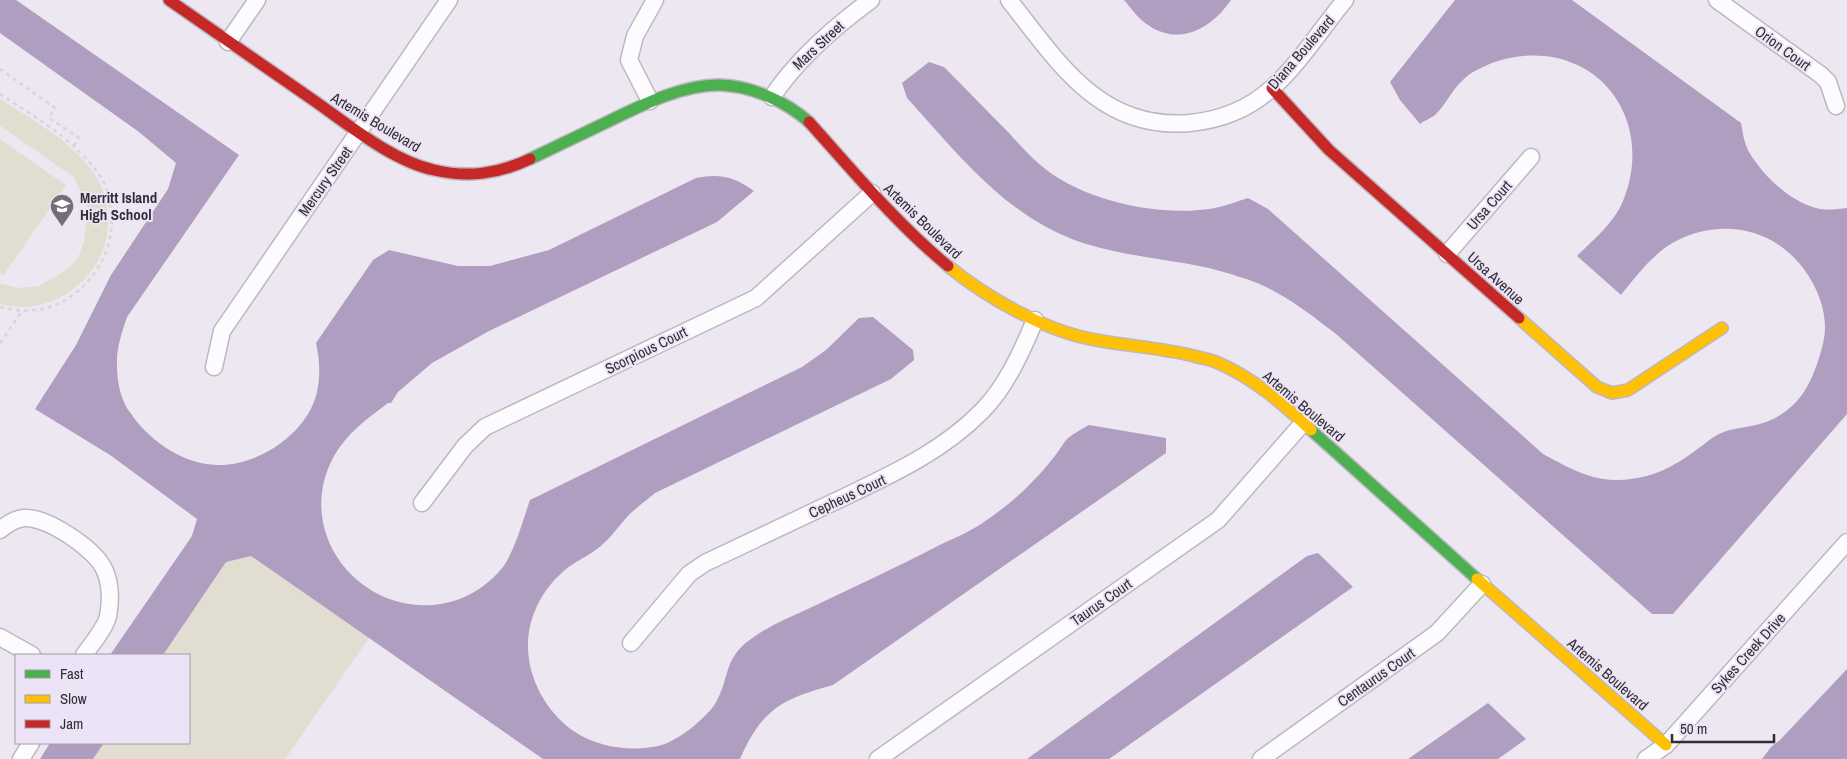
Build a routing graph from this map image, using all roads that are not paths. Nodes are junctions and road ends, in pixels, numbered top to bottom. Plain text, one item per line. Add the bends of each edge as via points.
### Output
1 (169, 0) edge
2 (257, 0) edge
3 (449, 0) edge
4 (655, 0) edge
5 (871, 0) edge
6 (1008, 0) edge
7 (1344, 0) edge
8 (1718, 0) edge
9 (228, 42) junction
10 (1272, 88) junction
11 (772, 97) junction
12 (650, 101) junction
13 (1836, 106) dead end
14 (359, 132) junction
15 (1531, 157) dead end
16 (872, 193) junction
17 (1447, 254) junction
18 (1035, 320) junction
19 (1722, 328) dead end
20 (214, 367) dead end
21 (1303, 423) junction
22 (422, 503) dead end
23 (0, 530) edge
24 (1847, 542) edge
25 (1482, 584) junction
26 (0, 637) edge
27 (631, 643) dead end
28 (30, 654) edge
29 (85, 654) edge
30 (30, 744) edge
31 (1666, 745) junction
32 (21, 759) edge
33 (878, 759) edge
34 (1261, 759) edge
35 (1646, 759) edge

1 - 9 street, Artemis Boulevard
2 - 9 street
3 - 14 street, Mercury Street
4 - 12 street via 635,36 629,60
5 - 11 street, Mars Street via 793,68
6 - 10 street, Diana Boulevard via 1082,88 1120,113 1175,124 1211,120 1241,110
7 - 10 street, Diana Boulevard
8 - 13 street, Orion Court via 1821,75 1828,82
9 - 14 street, Artemis Boulevard
10 - 17 street, Ursa Avenue via 1329,150
11 - 12 street, Artemis Boulevard via 719,85 697,87
11 - 16 street, Artemis Boulevard via 810,121
12 - 14 street, Artemis Boulevard via 510,168 474,175 434,170 407,161
14 - 20 street, Mercury Street via 222,330
15 - 17 street, Ursa Court
16 - 18 street, Artemis Boulevard via 913,236 954,271 998,301
16 - 22 street, Scorpious Court via 756,298 485,427 465,446
17 - 19 street, Ursa Avenue via 1605,392 1619,394 1628,390
18 - 21 street, Artemis Boulevard via 1094,340 1174,351 1214,362 1255,383
18 - 27 street, Cepheus Court via 994,396 958,433 895,473 705,563 689,574
21 - 25 street, Artemis Boulevard
21 - 33 street, Taurus Court via 1218,520
23 - 29 street via 24,518 43,522 87,549 103,567 110,592 108,618
24 - 31 street, Sykes Creek Drive
25 - 31 street, Artemis Boulevard
25 - 34 street, Centaurus Court via 1437,633
26 - 28 street
30 - 32 street
31 - 35 street, Sykes Creek Drive

